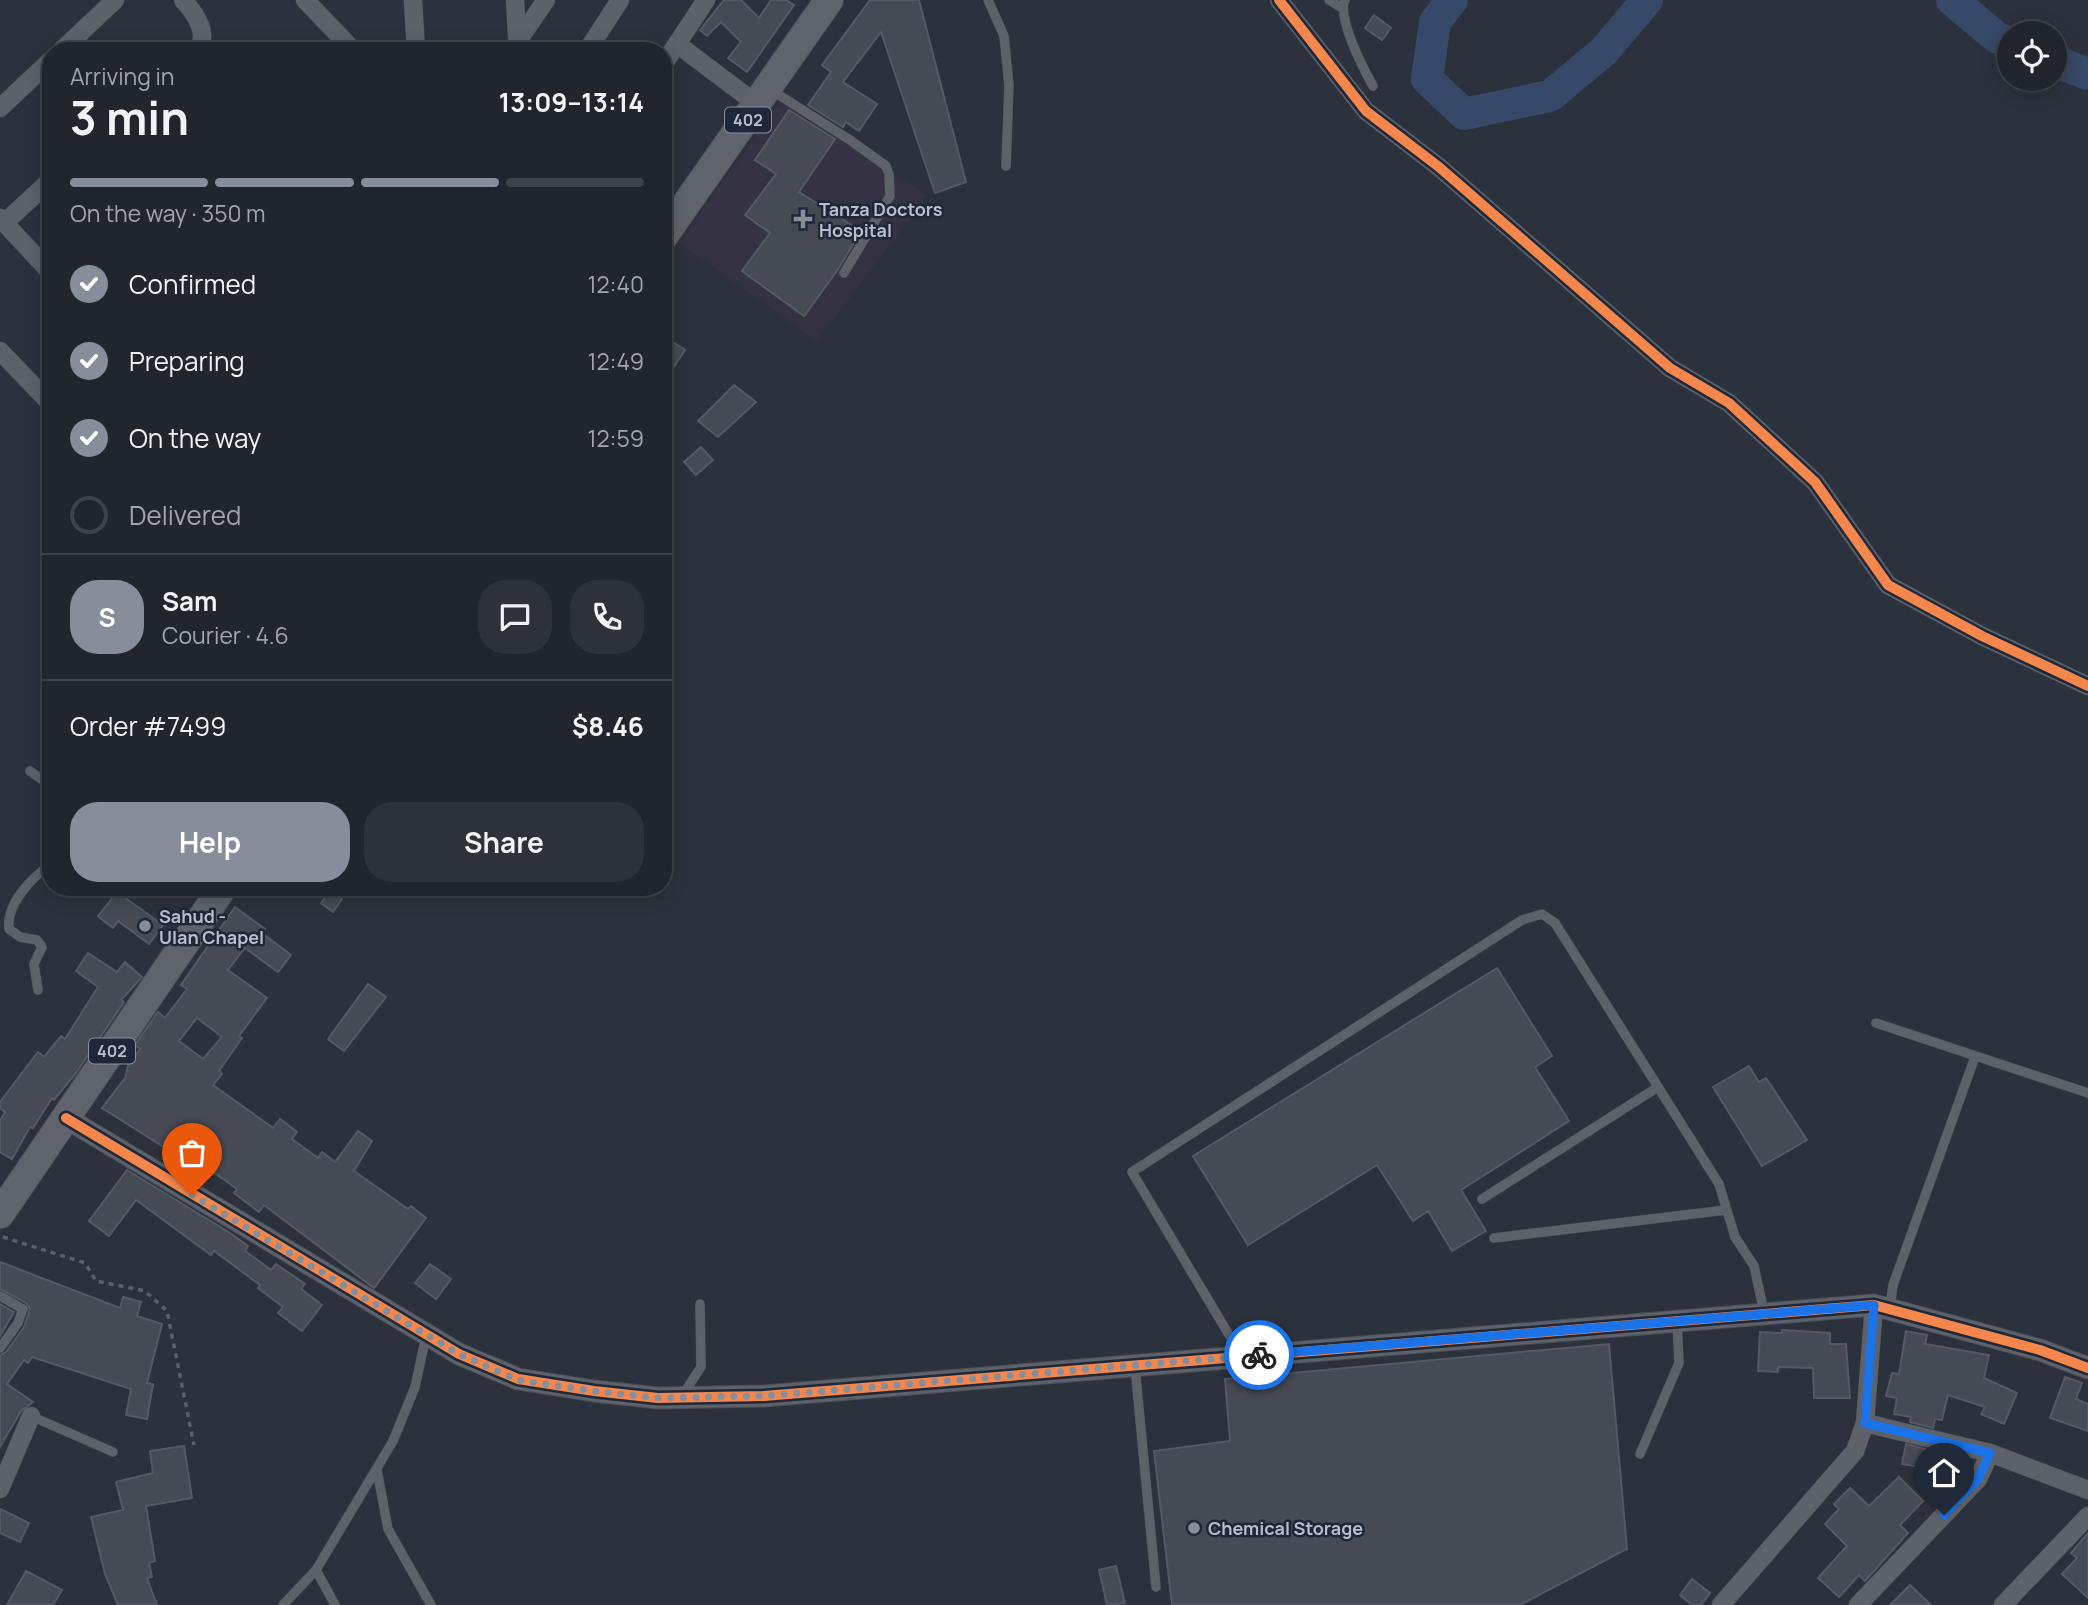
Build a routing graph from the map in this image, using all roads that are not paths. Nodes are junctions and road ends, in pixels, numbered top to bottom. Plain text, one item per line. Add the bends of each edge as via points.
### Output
1 (115, 0) edge
2 (183, 0) edge
3 (306, 0) edge
4 (413, 0) edge
5 (515, 0) edge
6 (547, 0) edge
7 (620, 0) edge
8 (706, 0) edge
9 (830, 0) edge
10 (988, 0) edge
11 (1279, 0) edge
12 (1329, 0) edge
13 (1343, 4) edge
14 (71, 42) edge
15 (202, 42) edge
16 (346, 42) edge
17 (415, 42) edge
18 (518, 42) edge
19 (521, 42) edge
20 (593, 42) edge
21 (677, 44) junction
22 (672, 52) edge
23 (42, 68) edge
24 (1373, 86) dead end
25 (764, 97) junction
26 (0, 108) edge
27 (1006, 166) dead end
28 (42, 188) edge
29 (2, 221) edge
30 (672, 225) edge
31 (42, 263) edge
32 (844, 273) dead end
33 (0, 351) edge
34 (42, 395) edge
35 (2088, 686) edge
36 (30, 771) dead end
37 (42, 780) edge
38 (42, 874) edge
39 (206, 896) edge
40 (38, 990) dead end
41 (1876, 1023) dead end
42 (1975, 1058) junction
43 (1658, 1087) junction
44 (2088, 1093) edge
45 (66, 1118) junction
46 (1482, 1199) dead end
47 (1726, 1210) junction
48 (0, 1214) edge
49 (1494, 1238) dead end
50 (0, 1296) edge
51 (700, 1304) dead end
52 (1882, 1306) junction
53 (1764, 1312) junction
54 (1677, 1320) junction
55 (426, 1335) junction
56 (0, 1348) edge
57 (1242, 1357) junction
58 (1135, 1367) junction
59 (2088, 1368) edge
60 (681, 1398) junction
61 (31, 1416) joint
62 (1865, 1423) junction
63 (113, 1452) dead end
64 (1990, 1453) junction
65 (1640, 1454) dead end
66 (377, 1470) junction
67 (0, 1489) edge
68 (2088, 1490) edge
69 (2088, 1516) edge
70 (316, 1570) junction
71 (1156, 1587) dead end
72 (283, 1605) edge
73 (335, 1605) edge
74 (431, 1605) edge
75 (1721, 1605) edge
76 (1858, 1605) edge
77 (2003, 1605) edge

1 - 14 street
2 - 15 street via 196,13
3 - 16 street
4 - 17 street
5 - 18 street
6 - 19 street
7 - 20 street
8 - 21 street
9 - 25 main road, 402
10 - 27 lane via 1004,36 1009,85
11 - 35 street via 1366,111 1439,167 1670,368 1729,403 1815,482 1888,585
12 - 13 lane
13 - 24 lane via 1363,69
21 - 22 street
21 - 25 street
23 - 26 street
25 - 30 main road, 402
25 - 32 lane via 859,146 886,166 890,195
28 - 29 street
29 - 31 street
33 - 34 street
36 - 37 lane
38 - 40 lane via 10,908 8,920 9,929 37,940 42,947 34,964
39 - 45 main road, 402
41 - 42 lane
42 - 44 lane
42 - 52 lane
43 - 46 lane
43 - 47 lane via 1719,1184
43 - 57 lane via 1555,923 1542,914 1522,920 1132,1172
45 - 48 main road, 402
45 - 55 street
47 - 49 lane
47 - 53 lane via 1735,1237 1754,1266
50 - 56 lane via 23,1309
51 - 60 lane via 701,1367
52 - 53 street
52 - 59 street
52 - 62 street
53 - 54 street
54 - 57 street
54 - 65 lane via 1679,1363
55 - 60 street via 518,1380
55 - 66 lane via 405,1418
57 - 58 street
58 - 60 street via 764,1396
58 - 71 lane
61 - 63 lane
61 - 67 street
62 - 64 street
62 - 75 street via 1855,1451
64 - 68 street
64 - 76 street via 1978,1479
66 - 70 lane
66 - 74 lane via 388,1528
69 - 77 street
70 - 72 lane
70 - 73 lane

